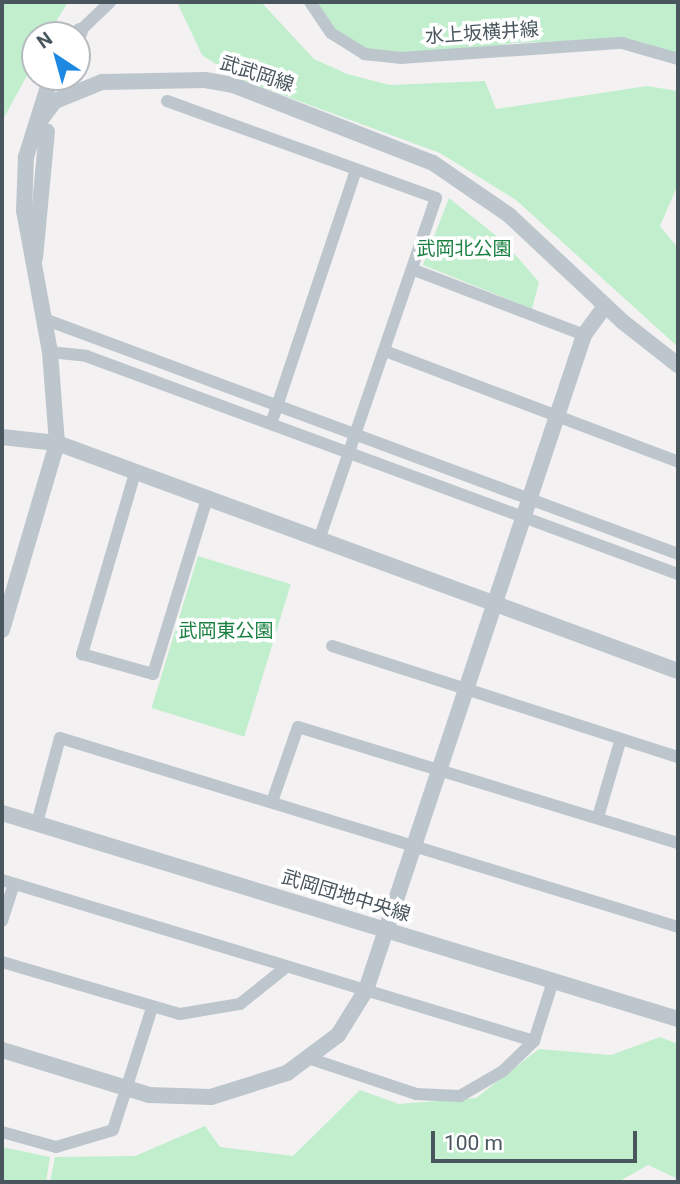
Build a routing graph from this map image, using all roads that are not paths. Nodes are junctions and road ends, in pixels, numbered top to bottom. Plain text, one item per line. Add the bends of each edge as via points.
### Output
1 (110, 2) edge
2 (310, 2) edge
3 (91, 22) edge
4 (678, 59) edge
5 (48, 91) edge
6 (167, 101) dead end
7 (41, 129) junction
8 (356, 170) junction
9 (414, 270) junction
10 (599, 300) junction
11 (44, 319) junction
12 (584, 334) junction
13 (385, 351) junction
14 (50, 352) junction
15 (678, 365) edge
16 (278, 404) junction
17 (557, 416) junction
18 (271, 424) junction
19 (356, 434) junction
20 (2, 437) edge
21 (57, 443) junction
22 (350, 452) junction
23 (678, 462) edge
24 (135, 472) junction
25 (528, 498) junction
26 (206, 499) junction
27 (522, 517) junction
28 (318, 540) junction
29 (678, 554) edge
30 (678, 574) edge
31 (493, 603) junction
32 (2, 630) edge
33 (332, 646) dead end
34 (678, 671) edge
35 (465, 687) junction
36 (620, 741) junction
37 (678, 757) edge
38 (437, 770) junction
39 (273, 799) junction
40 (2, 813) edge
41 (598, 817) junction
42 (37, 824) junction
43 (678, 843) edge
44 (411, 844) junction
45 (8, 882) edge
46 (2, 921) edge
47 (678, 927) edge
48 (384, 930) junction
49 (2, 962) edge
50 (285, 968) junction
51 (553, 981) junction
52 (366, 990) junction
53 (152, 1008) junction
54 (678, 1019) edge
55 (534, 1041) junction
56 (2, 1050) edge
57 (311, 1059) junction
58 (129, 1089) junction
59 (2, 1132) edge

1 - 3 street
2 - 4 street, 水上坂横井線 via 331,33 364,54 400,58 622,43
5 - 7 street
6 - 8 street
7 - 10 street, 武武岡線, bridge via 55,101 102,82 233,85 370,135 462,180 509,215
7 - 11 street, 武武岡線 via 24,190 25,241
8 - 9 street via 436,198
8 - 16 street
9 - 12 street
9 - 13 street
10 - 12 street
10 - 15 street, 武武岡線
11 - 14 street, 武武岡線
11 - 16 street
12 - 17 street
13 - 17 street
13 - 19 street
14 - 18 street via 86,356
14 - 21 street, 武武岡線
16 - 18 street
16 - 19 street
17 - 23 street
17 - 25 street
18 - 22 street
19 - 22 street
19 - 25 street
20 - 21 street
21 - 24 street
21 - 32 street
22 - 27 street
22 - 28 street
24 - 26 street
24 - 26 street via 82,654 153,674
25 - 27 street
25 - 29 street
26 - 28 street
27 - 30 street
27 - 31 street
28 - 31 street
31 - 34 street
31 - 35 street
33 - 35 street
35 - 36 street
35 - 38 street
36 - 37 street
36 - 41 street
38 - 39 street via 298,727
38 - 41 street
38 - 44 street
39 - 42 street via 60,738
39 - 44 street
40 - 42 street, 武岡団地中央線
41 - 43 street
42 - 48 street, 武岡団地中央線
44 - 47 street
44 - 48 street
45 - 46 street
45 - 50 street
48 - 51 street, 武岡団地中央線
48 - 52 street
49 - 53 street
50 - 52 street
50 - 53 street via 250,997 221,1010 180,1014
51 - 54 street, 武岡団地中央線
51 - 55 street
52 - 55 street
52 - 57 street via 338,1035
53 - 58 street
55 - 57 street via 503,1071 460,1096 416,1094
56 - 58 street
57 - 58 street via 263,1084 211,1097
58 - 59 street via 113,1130 101,1137 56,1147

